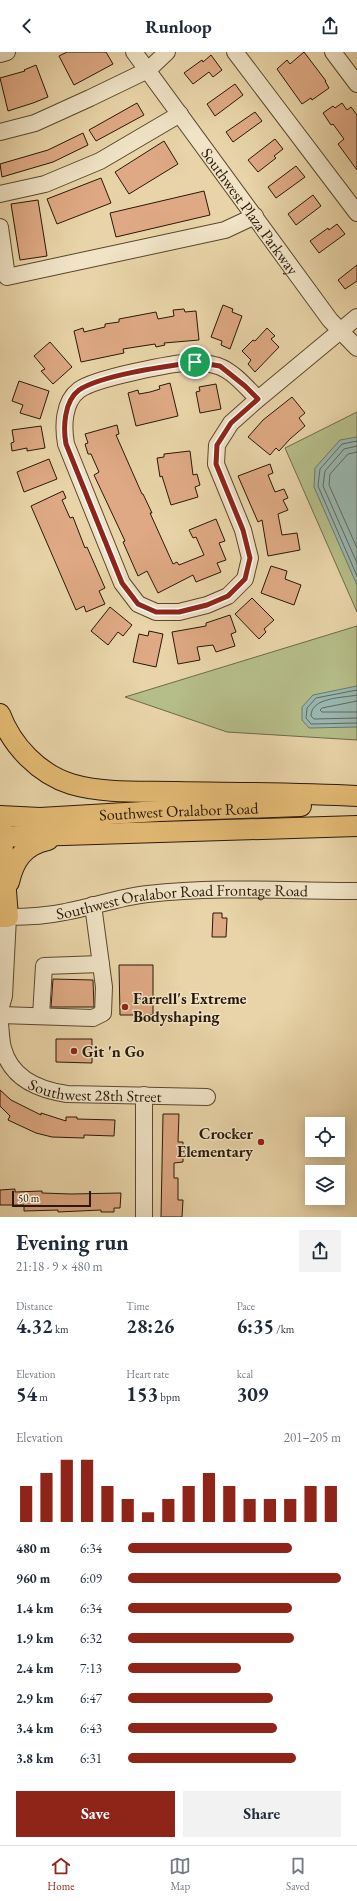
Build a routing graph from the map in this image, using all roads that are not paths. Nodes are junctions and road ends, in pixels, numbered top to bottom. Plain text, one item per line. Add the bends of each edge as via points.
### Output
1 (7, 52) edge
2 (134, 52) edge
3 (167, 52) edge
4 (235, 52) edge
5 (333, 52) edge
6 (0, 54) edge
7 (148, 70) junction
8 (354, 75) edge
9 (180, 114) junction
10 (0, 132) edge
11 (0, 194) edge
12 (357, 213) edge
13 (255, 216) junction
14 (0, 227) edge
15 (357, 317) edge
16 (339, 331) junction
17 (357, 348) edge
18 (258, 399) junction
19 (0, 714) edge
20 (357, 796) edge
21 (357, 804) edge
22 (0, 816) edge
23 (357, 826) edge
24 (1, 832) edge
25 (66, 836) junction
26 (357, 891) edge
27 (6, 894) junction
28 (93, 905) junction
29 (4, 917) edge
30 (101, 964) junction
31 (0, 1010) edge
32 (0, 1015) edge
33 (41, 1016) junction
34 (0, 1024) edge
35 (144, 1095) junction
36 (207, 1097) dead end
37 (144, 1217) edge

1 - 6 street
2 - 7 street, Southwest Plaza Parkway
3 - 7 street
4 - 12 street
5 - 8 street
7 - 9 street, Southwest Plaza Parkway
7 - 10 street via 35,123
9 - 11 street via 100,161 45,184
9 - 13 street, Southwest Plaza Parkway
13 - 14 street via 225,230 7,277
13 - 16 street, Southwest Plaza Parkway
15 - 16 street
16 - 17 street, Southwest Plaza Parkway
16 - 18 street
18 - 18 street via 220,366 195,362 97,382 78,391 68,407 63,427 66,444 122,583 138,604 156,612 179,612 207,605 228,596 245,579 250,558 243,530 216,464 217,445 231,423
19 - 20 main road via 11,735 31,761 55,777 82,786 120,791
21 - 22 main road, Southwest Oralabor Road via 173,810 40,818
23 - 25 main road, Southwest Oralabor Road via 294,826
24 - 25 main road, Southwest Oralabor Road
24 - 27 main road
25 - 27 main road via 39,842 23,851 12,869
26 - 28 street, Southwest Oralabor Road Frontage Road via 216,890 147,894
27 - 29 main road
28 - 29 street, Southwest Oralabor Road Frontage Road via 34,917
28 - 30 street
29 - 31 street via 4,996
30 - 33 street via 44,966
30 - 33 street via 104,986 103,1013 93,1018
32 - 33 street
34 - 35 street, Southwest 28th Street via 4,1049 10,1062 17,1073 38,1087 67,1094
35 - 36 street, Southwest 28th Street
35 - 37 street

